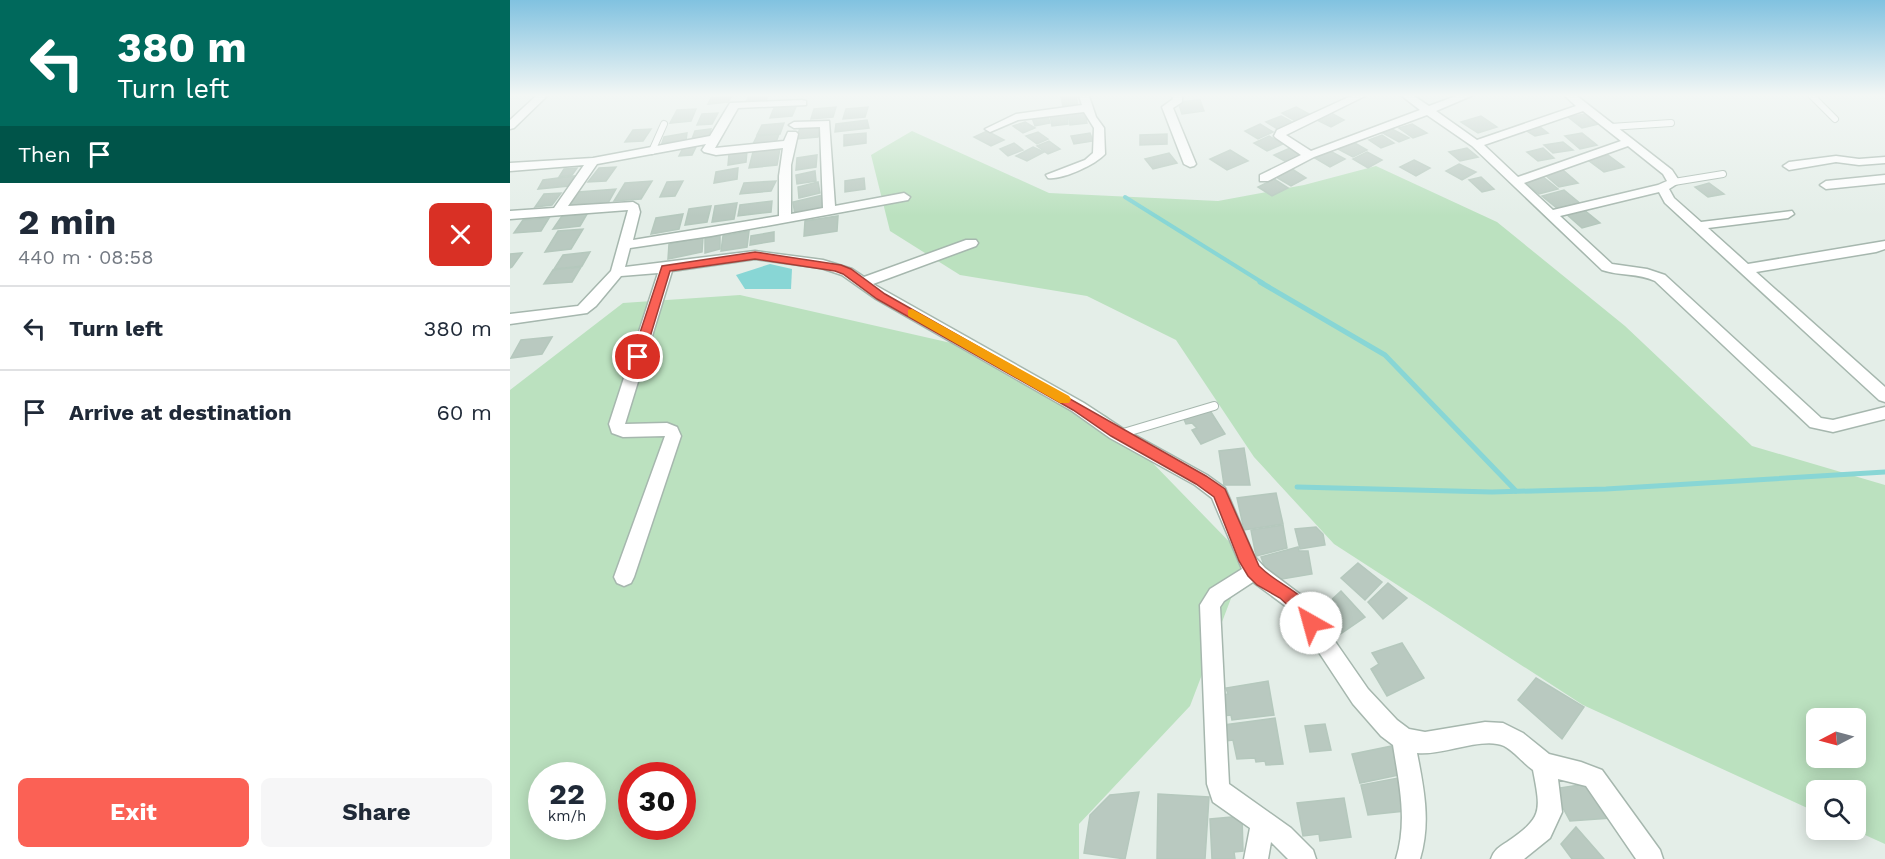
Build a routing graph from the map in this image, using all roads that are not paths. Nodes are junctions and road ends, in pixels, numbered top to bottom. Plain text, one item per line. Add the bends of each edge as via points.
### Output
1 (659, 136) edge
2 (716, 136) edge
3 (791, 136) edge
4 (826, 136) edge
5 (1099, 136) edge
6 (1179, 136) edge
7 (1282, 136) edge
8 (1359, 136) edge
9 (1465, 136) edge
10 (1499, 136) edge
11 (1622, 136) edge
12 (714, 139) junction
13 (1629, 142) junction
14 (788, 144) junction
15 (1476, 144) junction
16 (652, 151) junction
17 (1310, 155) junction
18 (1885, 160) edge
19 (593, 161) junction
20 (1863, 162) junction
21 (1190, 164) dead end
22 (1789, 166) dead end
23 (510, 167) edge
24 (1723, 174) dead end
25 (1052, 175) dead end
26 (1264, 178) dead end
27 (1885, 179) edge
28 (1515, 182) junction
29 (1668, 185) junction
30 (1826, 185) dead end
31 (904, 197) dead end
32 (559, 210) junction
33 (829, 211) junction
34 (1550, 214) junction
35 (1788, 214) dead end
36 (515, 215) edge
37 (785, 219) junction
38 (1698, 226) junction
39 (510, 229) edge
40 (971, 243) dead end
41 (623, 244) junction
42 (1885, 244) edge
43 (666, 268) junction
44 (1746, 269) junction
45 (617, 272) junction
46 (862, 283) junction
47 (510, 319) edge
48 (1885, 396) edge
49 (1214, 406) dead end
50 (1885, 413) edge
51 (1119, 434) junction
52 (1254, 571) junction
53 (624, 577) dead end
54 (1403, 739) junction
55 (1543, 763) junction
56 (1263, 824) junction
57 (1256, 859) edge
58 (1304, 859) edge
59 (1408, 859) edge
60 (1503, 859) edge
61 (1651, 859) edge

1 - 16 lane
2 - 12 street
3 - 14 street
4 - 33 street
5 - 25 street via 1099,154 1089,162
6 - 21 street
7 - 17 street
8 - 17 street
9 - 15 street
10 - 15 street
11 - 13 street
12 - 14 street via 708,150 716,152
12 - 16 street
13 - 28 street
13 - 29 street via 1668,172
14 - 37 street
15 - 28 street
16 - 19 street
17 - 26 street
18 - 20 street
19 - 23 street
19 - 32 street
20 - 22 street via 1836,159
20 - 27 street
24 - 29 lane
27 - 30 street
28 - 34 street
29 - 34 street
29 - 38 street via 1669,200
31 - 33 street
32 - 36 street
32 - 41 street via 629,205 634,212
33 - 37 street
34 - 50 street via 1607,267 1643,271 1660,278 1816,423 1833,426
35 - 38 street
36 - 39 street
37 - 41 street
38 - 44 street
40 - 46 street
41 - 45 street
42 - 44 street
43 - 45 street
43 - 46 street via 755,255 837,268
43 - 53 street via 617,424 623,431 667,429 673,436
44 - 48 street
45 - 47 street via 582,309
46 - 51 street
49 - 51 lane
51 - 52 street via 1219,493
52 - 54 street via 1298,604 1375,716
52 - 56 street via 1217,595 1210,605 1218,784 1221,794
54 - 55 street via 1428,742 1488,732 1505,734
54 - 59 street via 1414,818
55 - 60 street via 1550,796 1548,823
55 - 61 street via 1594,778
56 - 57 street
56 - 58 street via 1283,836

